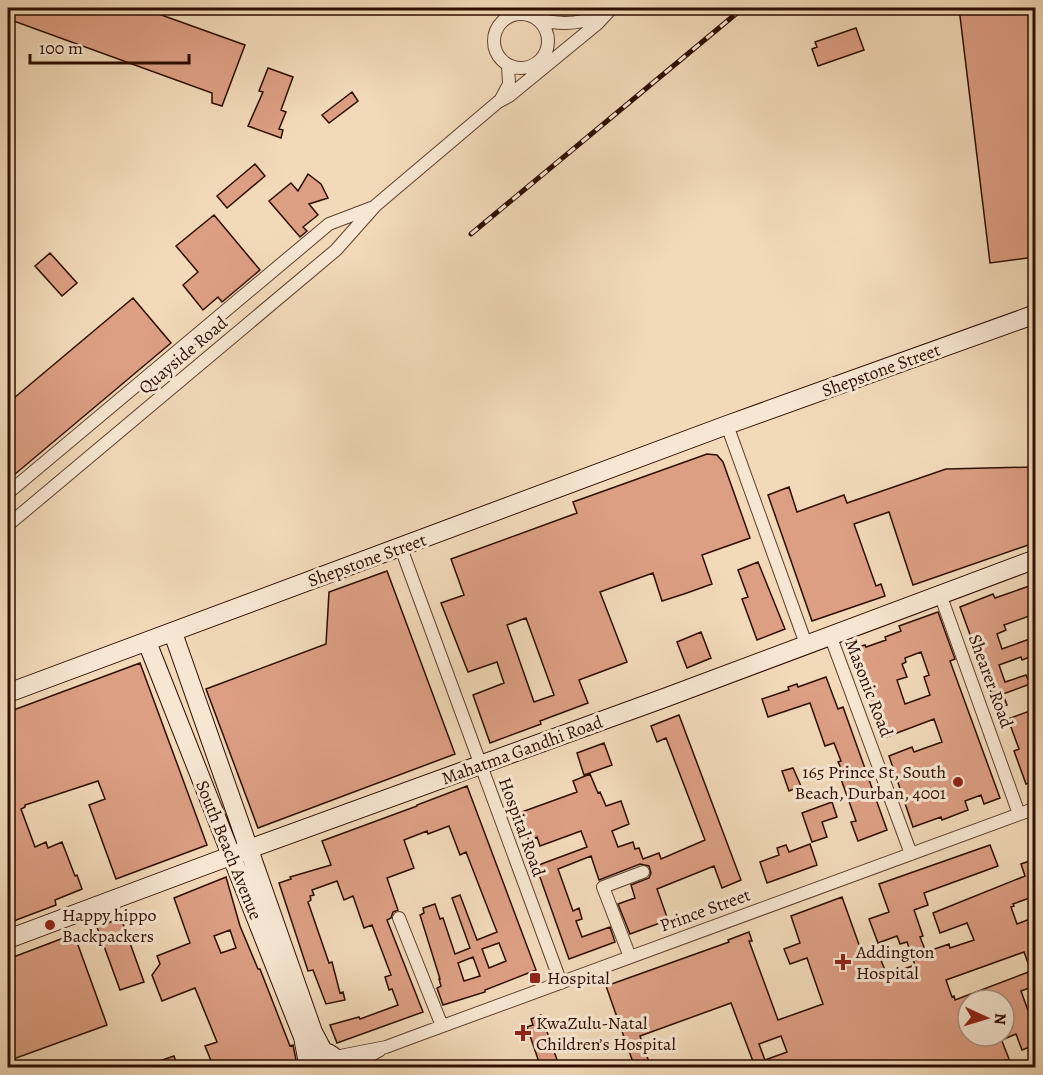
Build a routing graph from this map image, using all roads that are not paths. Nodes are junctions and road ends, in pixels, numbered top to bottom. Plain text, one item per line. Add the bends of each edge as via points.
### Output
1 (609, 10) edge
2 (505, 14) edge
3 (528, 14) edge
4 (552, 59) junction
5 (535, 64) junction
6 (508, 65) junction
7 (527, 80) junction
8 (498, 102) junction
9 (375, 206) junction
10 (1035, 314) edge
11 (726, 426) junction
12 (8, 493) edge
13 (8, 525) edge
14 (401, 548) junction
15 (1035, 559) edge
16 (940, 594) junction
17 (173, 633) junction
18 (830, 636) junction
19 (147, 642) junction
20 (806, 644) junction
21 (8, 693) edge
22 (198, 704) junction
23 (176, 713) junction
24 (480, 765) junction
25 (223, 774) junction
26 (202, 782) junction
27 (1035, 808) edge
28 (1019, 814) junction
29 (249, 849) junction
30 (911, 854) junction
31 (232, 856) junction
32 (643, 872) dead end
33 (399, 918) dead end
34 (8, 939) edge
35 (630, 957) junction
36 (561, 983) junction
37 (442, 1026) junction
38 (325, 1062) edge

1 - 3 street via 591,19 554,23
1 - 4 street, Quayside Road
2 - 3 street
2 - 6 street via 494,39 498,56
3 - 5 street via 541,23 548,39 547,48
4 - 5 street
4 - 7 street, Quayside Road
5 - 6 street via 516,68
5 - 7 street
6 - 8 street via 509,84
7 - 8 street, Quayside Road
8 - 9 street, Quayside Road
9 - 12 street, Quayside Road via 329,224
9 - 13 street, Quayside Road via 336,250
10 - 11 main road, Shepstone Street
11 - 14 main road, Shepstone Street
11 - 20 street
14 - 17 main road, Shepstone Street
14 - 24 street, Hospital Road
15 - 16 main road, Mahatma Gandhi Road
16 - 18 main road, Mahatma Gandhi Road
16 - 28 street, Shearer Road
17 - 19 main road, Shepstone Street
17 - 22 main road, South Beach Avenue
18 - 20 main road, Mahatma Gandhi Road
18 - 30 street, Masonic Road
19 - 21 main road, Shepstone Street
19 - 23 main road, South Beach Avenue
20 - 24 main road, Mahatma Gandhi Road
22 - 23 main road
22 - 25 main road, South Beach Avenue
23 - 26 main road, South Beach Avenue
24 - 29 main road, Mahatma Gandhi Road
24 - 36 street, Hospital Road
25 - 26 main road
25 - 29 main road, South Beach Avenue
26 - 31 main road, South Beach Avenue
27 - 28 street, Prince Street
28 - 30 street, Prince Street
29 - 31 main road, Mahatma Gandhi Road
29 - 38 main road, South Beach Avenue
30 - 35 street, Prince Street
31 - 34 main road, Mahatma Gandhi Road
31 - 38 main road, South Beach Avenue via 305,1041
32 - 35 street via 603,888
33 - 37 street
35 - 36 street, Prince Street
36 - 37 street, Prince Street
37 - 38 street, Prince Street via 386,1047

